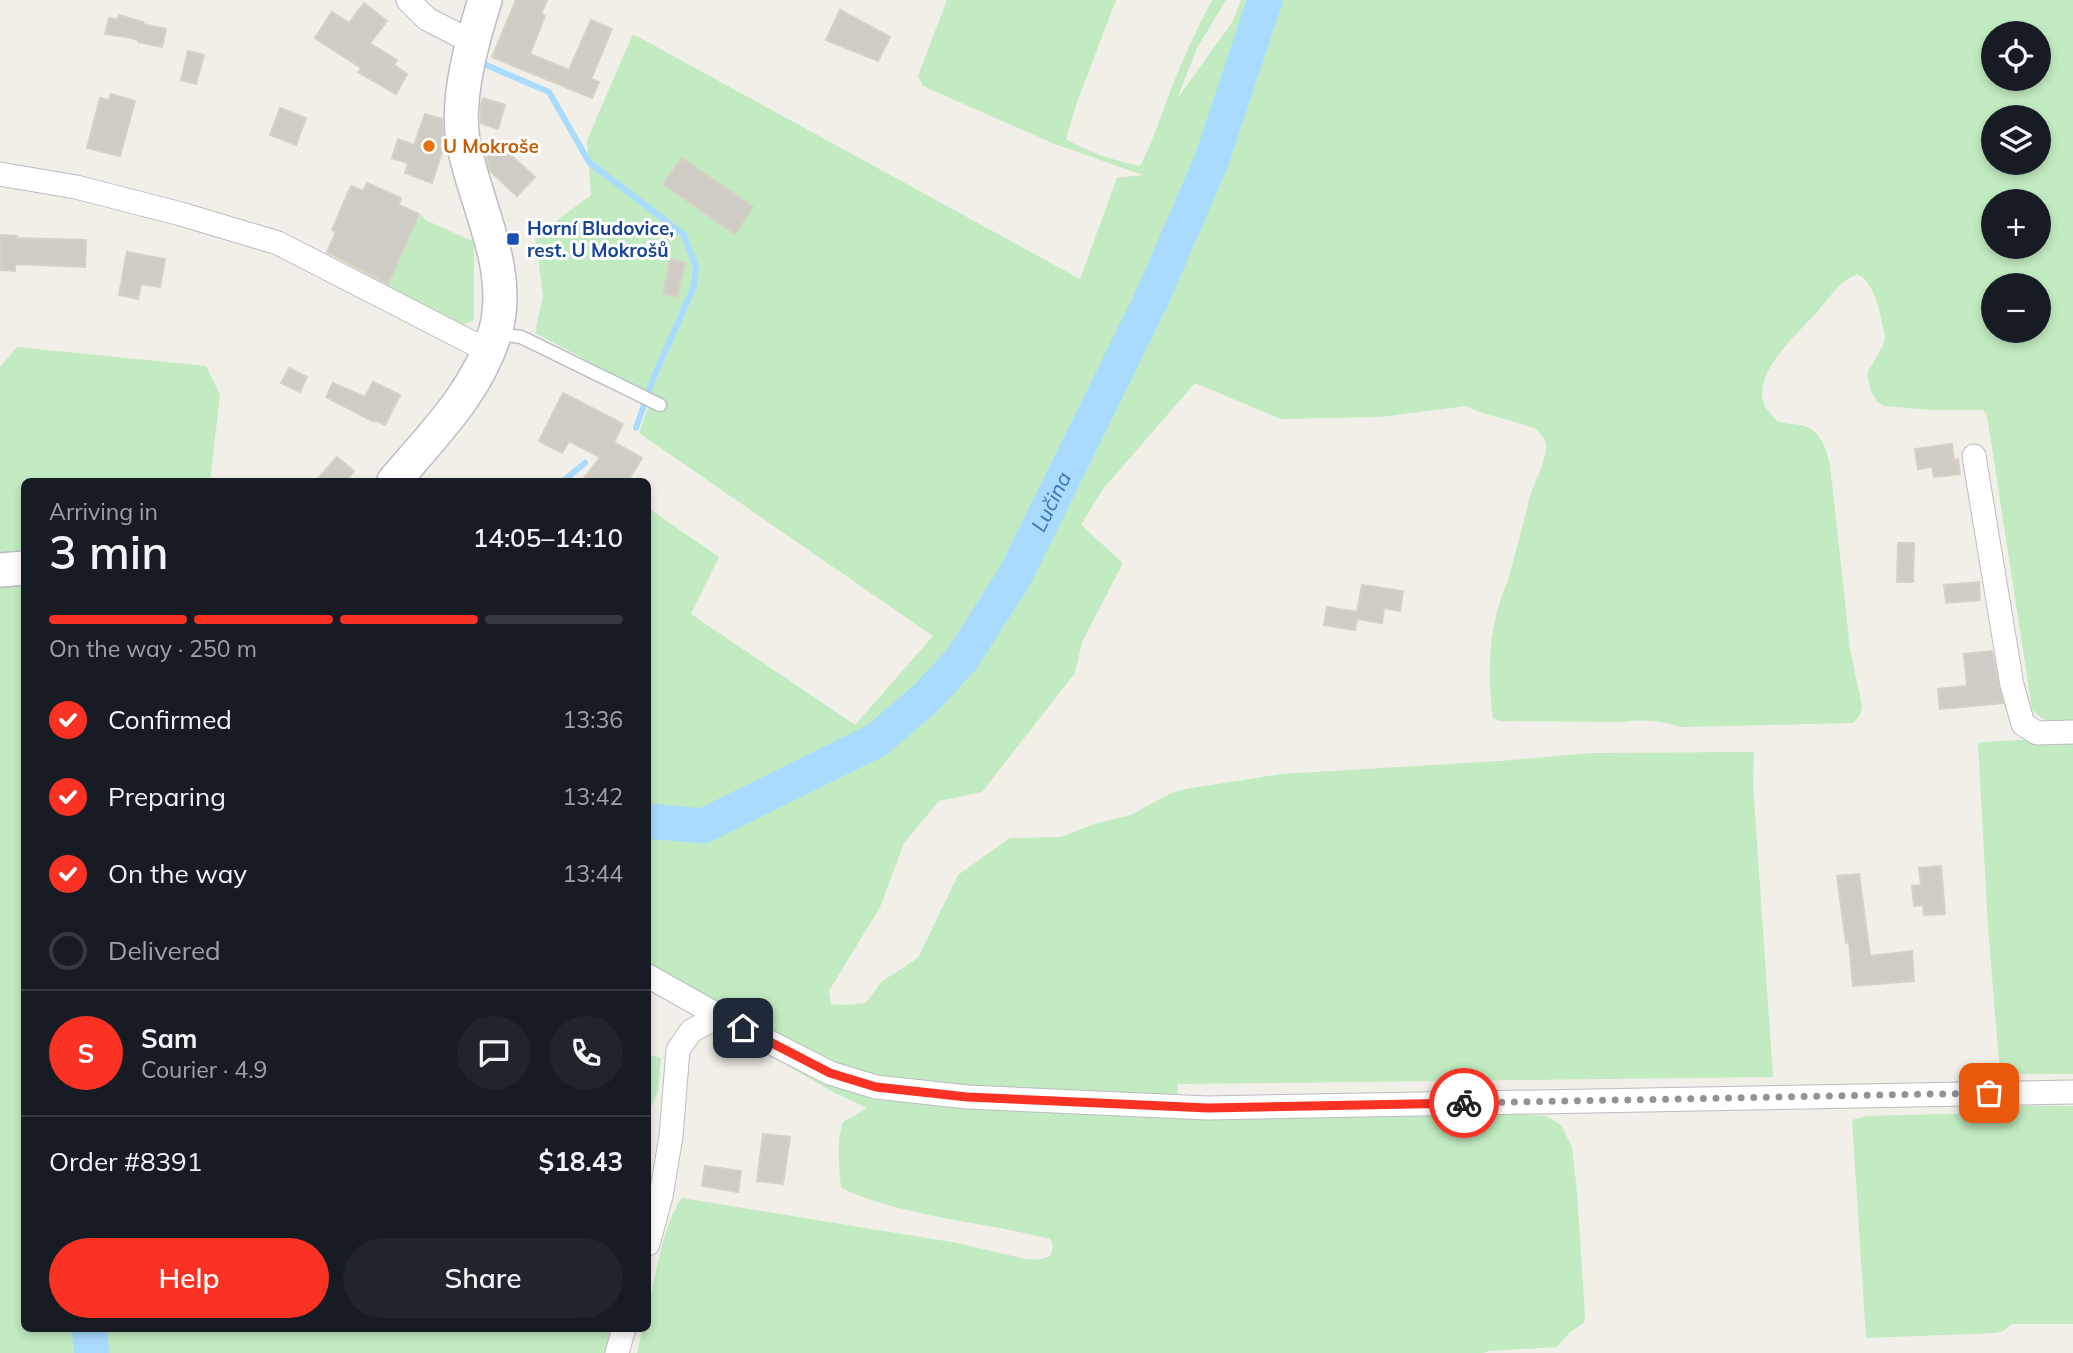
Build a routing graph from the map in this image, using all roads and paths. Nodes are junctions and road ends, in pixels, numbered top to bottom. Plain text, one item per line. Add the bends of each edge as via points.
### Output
1 (408, 0) edge
2 (485, 0) edge
3 (474, 43) junction
4 (0, 174) edge
5 (491, 342) junction
6 (655, 403) dead end
7 (1975, 456) dead end
8 (396, 478) edge
9 (21, 568) edge
10 (0, 570) edge
11 (2073, 732) edge
12 (651, 978) edge
13 (719, 1016) junction
14 (2073, 1092) edge
15 (651, 1233) edge
16 (623, 1332) edge
17 (617, 1353) edge

1 - 3 street via 427,19
2 - 3 street
3 - 5 street via 463,99 463,140 494,257 499,299
4 - 5 street via 76,187 278,243
5 - 6 lane via 521,337
5 - 8 street via 465,395
7 - 11 street via 2012,685 2023,723 2037,733
9 - 10 street
12 - 13 street
13 - 14 street via 830,1073 876,1087 967,1097 1208,1108
13 - 15 street via 691,1031 678,1050 671,1136
16 - 17 street

